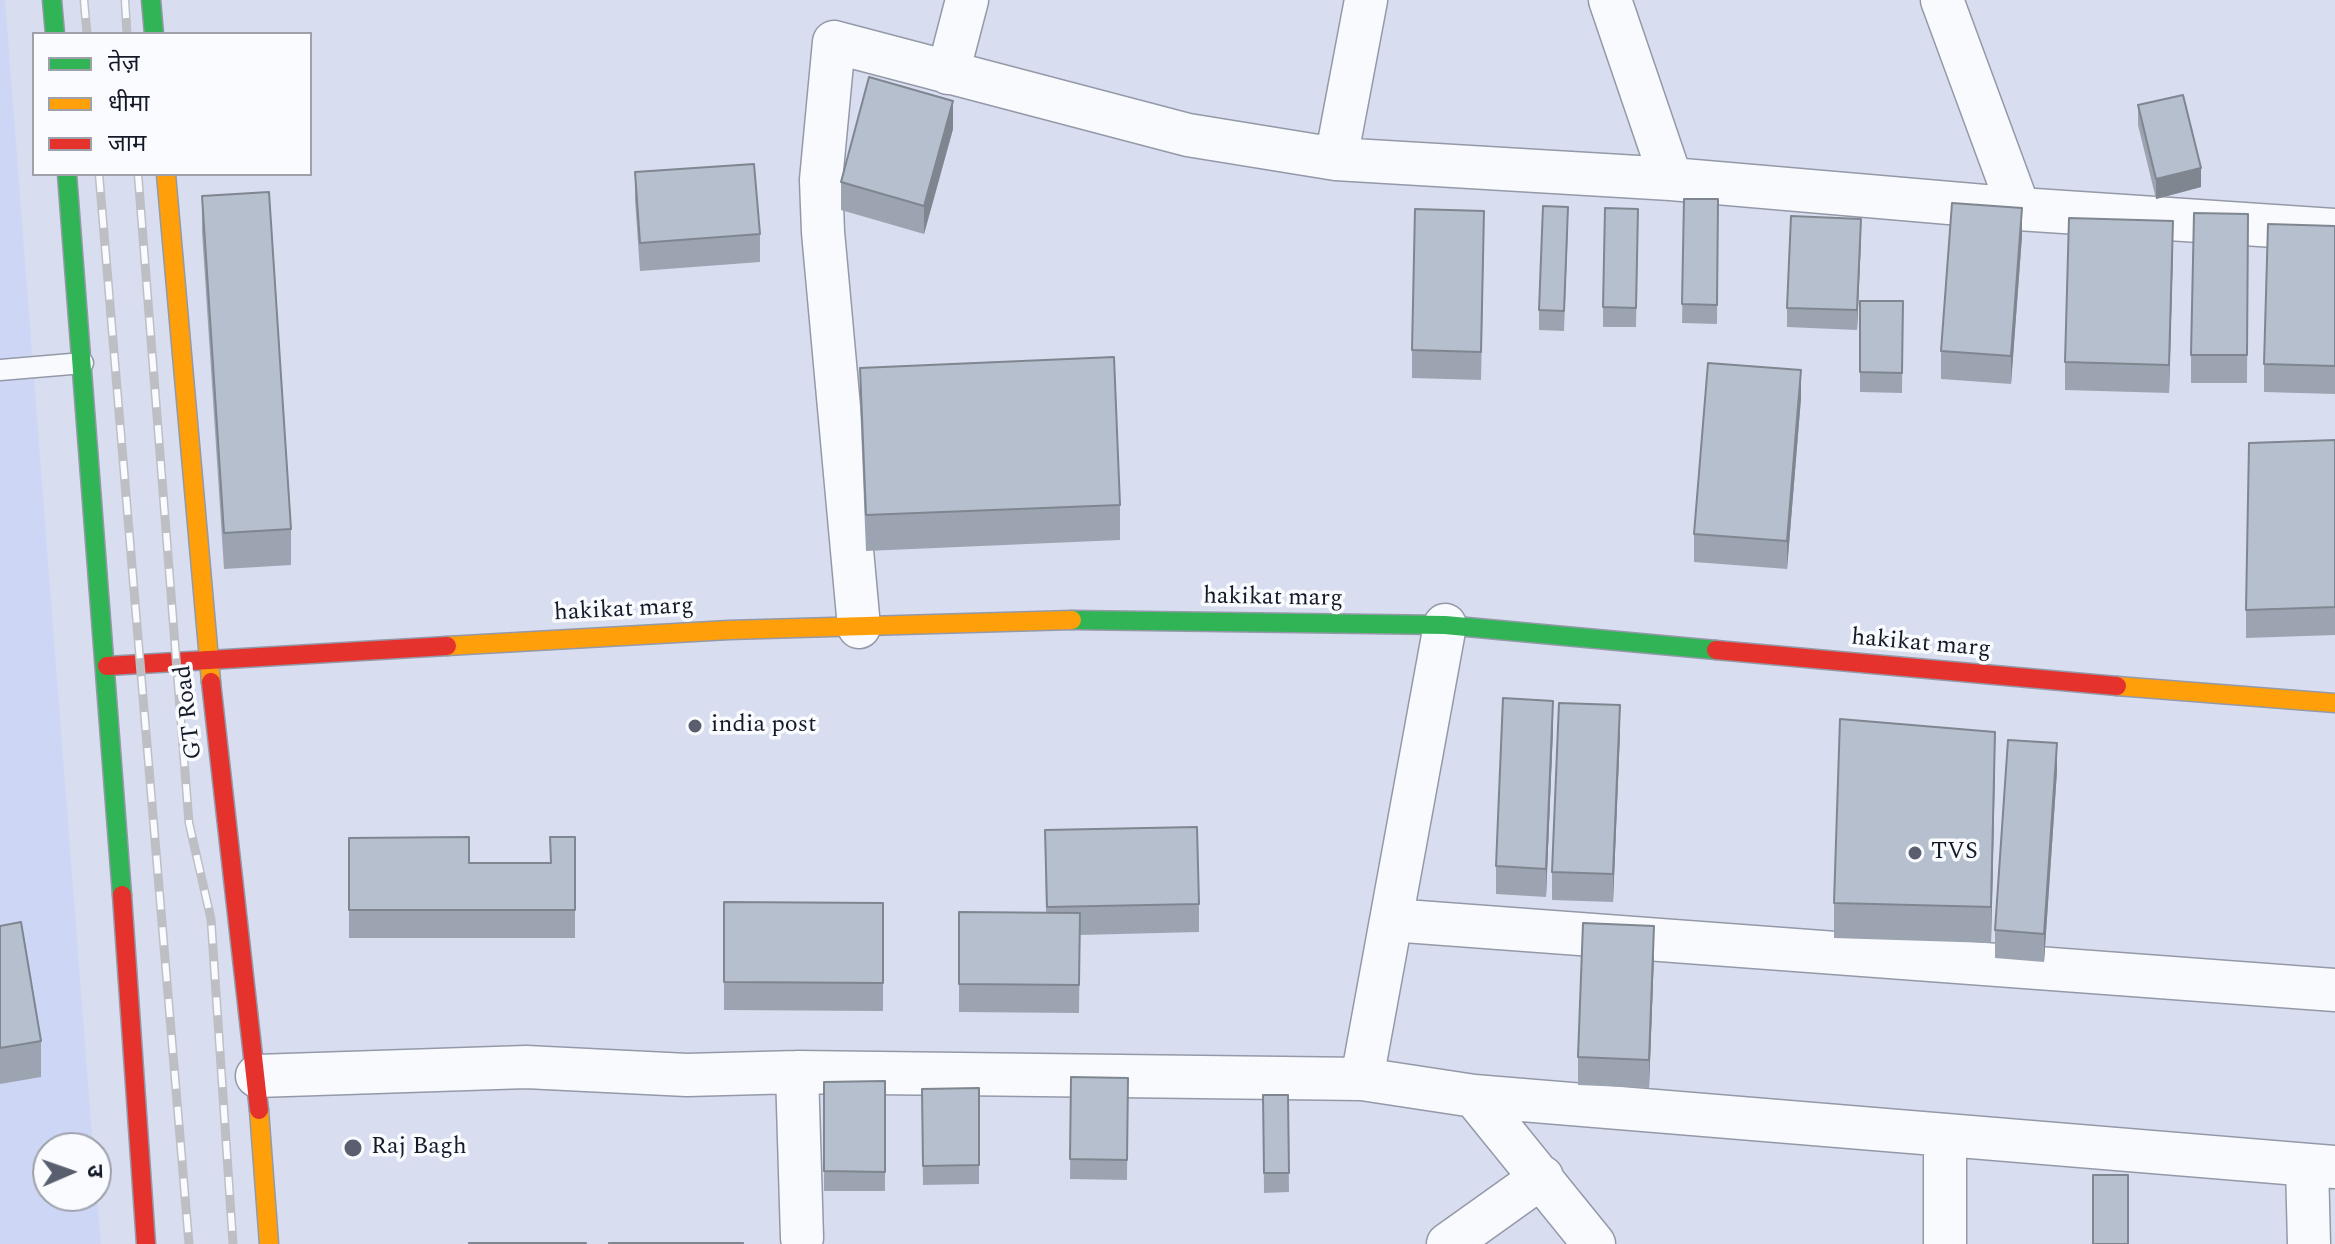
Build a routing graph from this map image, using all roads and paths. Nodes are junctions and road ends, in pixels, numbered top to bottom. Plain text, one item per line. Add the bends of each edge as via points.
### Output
1 (52, 0) edge
2 (151, 0) edge
3 (967, 0) edge
4 (1366, 0) edge
5 (1610, 0) edge
6 (1942, 0) edge
7 (55, 32) edge
8 (154, 32) edge
9 (948, 73) junction
10 (1336, 159) junction
11 (67, 176) edge
12 (166, 176) edge
13 (1671, 179) junction
14 (2019, 209) junction
15 (2335, 230) edge
16 (83, 363) junction
17 (0, 370) edge
18 (1445, 625) junction
19 (859, 627) junction
20 (208, 658) junction
21 (107, 666) junction
22 (2335, 703) edge
23 (1391, 920) junction
24 (2335, 990) edge
25 (797, 1072) junction
26 (257, 1076) junction
27 (1362, 1079) junction
28 (1474, 1096) junction
29 (1945, 1136) junction
30 (2321, 1166) edge
31 (1542, 1177) junction
32 (802, 1238) dead end
33 (146, 1244) edge
34 (269, 1244) edge
35 (1448, 1244) edge
36 (1594, 1244) edge
37 (1945, 1244) edge
38 (2309, 1244) edge

1 - 7 main road
2 - 8 main road
3 - 9 street
4 - 10 street
5 - 13 street
6 - 14 street
9 - 10 street via 1188,135
9 - 19 street via 834,42 821,180 823,232
10 - 13 street
11 - 16 main road
12 - 20 main road, GT Road
13 - 14 street
14 - 15 street
16 - 17 lane
16 - 21 main road
18 - 19 main road, hakikat marg via 1066,620
18 - 22 main road, hakikat marg
18 - 23 street
19 - 20 main road, hakikat marg
20 - 21 main road, hakikat marg
20 - 26 main road, GT Road
21 - 33 main road
23 - 24 street
23 - 27 street
25 - 26 street via 687,1075 526,1067
25 - 27 street
25 - 32 street
26 - 34 main road, GT Road
27 - 28 street
28 - 29 street
28 - 31 street
29 - 30 street
29 - 37 street
30 - 38 street
31 - 35 street
31 - 36 street

